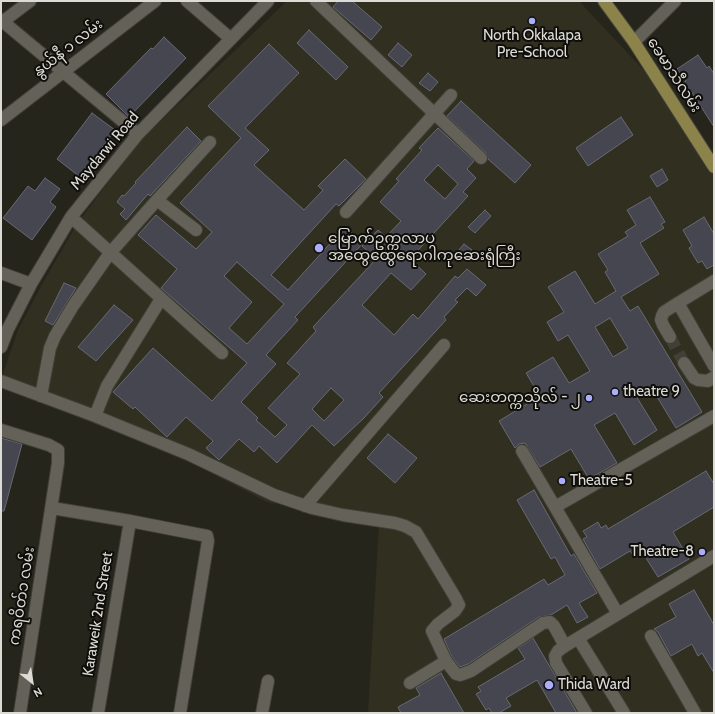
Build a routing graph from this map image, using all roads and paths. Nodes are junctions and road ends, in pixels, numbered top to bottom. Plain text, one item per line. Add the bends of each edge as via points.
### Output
1 (30, 1) edge
2 (155, 1) edge
3 (187, 1) edge
4 (268, 1) edge
5 (316, 1) edge
6 (604, 1) edge
7 (675, 1) edge
8 (2, 21) edge
9 (231, 39) junction
10 (634, 42) junction
11 (64, 72) junction
12 (451, 95) dead end
13 (435, 113) junction
14 (1, 120) edge
15 (138, 134) junction
16 (210, 142) dead end
17 (480, 158) dead end
18 (714, 167) edge
19 (157, 200) junction
20 (346, 212) dead end
21 (71, 218) junction
22 (196, 230) dead end
23 (110, 253) junction
24 (1, 273) edge
25 (714, 281) edge
26 (31, 284) junction
27 (161, 299) junction
28 (678, 303) junction
29 (670, 337) tunnel mouth
30 (444, 345) dead end
31 (1, 347) edge
32 (222, 353) dead end
33 (684, 363) tunnel mouth
34 (714, 366) edge
35 (714, 377) edge
36 (1, 381) edge
37 (42, 396) junction
38 (95, 416) junction
39 (714, 416) edge
40 (1, 430) edge
41 (522, 451) dead end
42 (305, 506) junction
43 (555, 507) junction
44 (52, 508) junction
45 (130, 521) junction
46 (714, 556) edge
47 (618, 614) junction
48 (651, 636) dead end
49 (578, 638) junction
50 (565, 646) junction
51 (446, 660) junction
52 (268, 681) dead end
53 (410, 683) dead end
54 (20, 713) edge
55 (98, 713) edge
56 (180, 713) edge
57 (262, 713) edge
58 (586, 713) edge
59 (624, 713) edge
60 (695, 713) edge

1 - 8 street
2 - 11 street, နွယ်နီ ၁ လမ်း
3 - 9 street
4 - 9 street, Maydarwi Road
5 - 13 street
6 - 10 main road, ခေမာသီလမ်း
7 - 10 street
8 - 11 street
9 - 15 street, Maydarwi Road
10 - 18 main road, ခေမာသီလမ်း
11 - 14 street, နွယ်နီ ၁ လမ်း
11 - 15 street
12 - 13 street
13 - 17 street
13 - 20 street
15 - 21 street, Maydarwi Road
16 - 19 street
19 - 22 street
19 - 23 street
21 - 23 street
21 - 26 street, Maydarwi Road
23 - 27 street
23 - 37 street via 55,336 50,348
24 - 26 street
25 - 28 street
26 - 31 street, Maydarwi Road
27 - 32 street
27 - 38 street via 107,386
28 - 29 street via 664,312 661,320
28 - 34 street
30 - 42 street
33 - 35 street via 698,380 708,381
36 - 37 street
37 - 38 street
38 - 42 street via 188,454 274,495
39 - 43 street
40 - 44 street, ကရဝိတ်၁ လမ်း via 58,450
41 - 43 street
42 - 51 street via 405,526 416,532 459,605 432,631
43 - 47 street
44 - 45 street
44 - 54 street, ကရဝိတ်၁ လမ်း
45 - 55 street, Karaweik 2nd Street
45 - 56 street via 208,538
46 - 47 street
47 - 49 street
48 - 60 street
49 - 50 street
49 - 59 street
50 - 51 street via 550,622 543,623 471,671 456,674
50 - 58 street via 555,656 556,663
51 - 53 street
52 - 57 street

